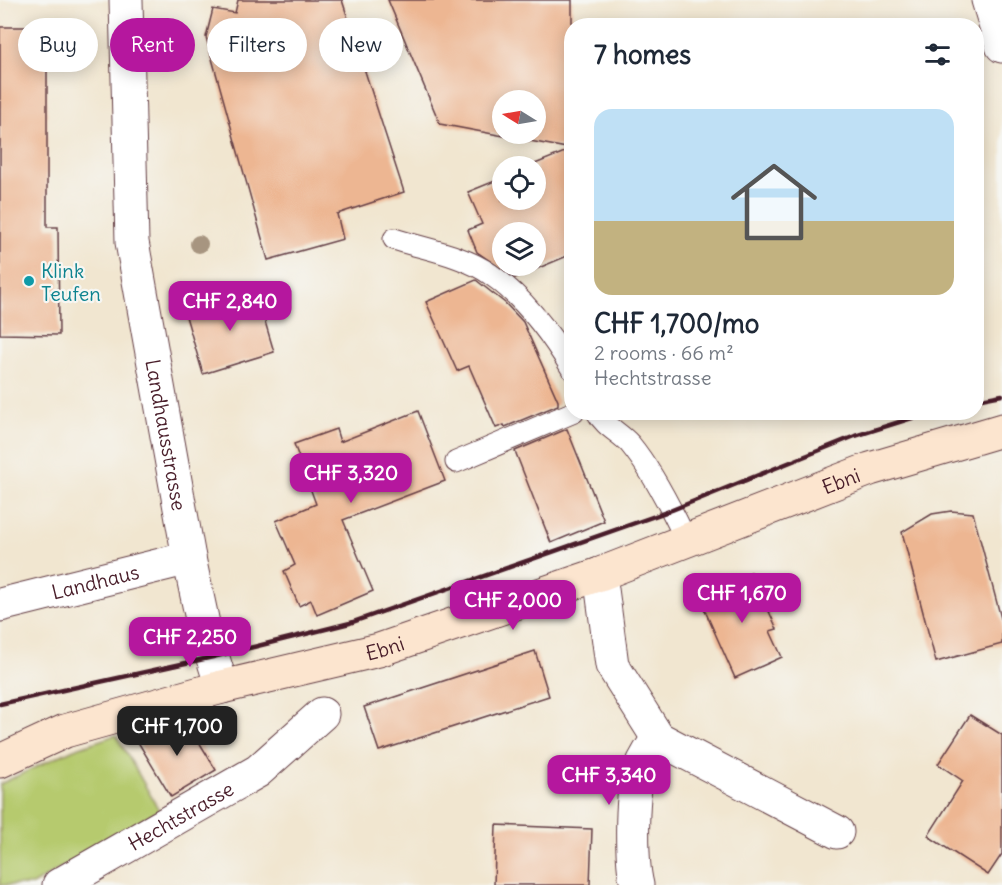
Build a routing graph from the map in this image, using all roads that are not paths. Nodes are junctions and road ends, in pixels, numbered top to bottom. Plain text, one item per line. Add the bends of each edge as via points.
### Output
1 (126, 0) edge
2 (988, 0) edge
3 (1002, 46) edge
4 (394, 239) dead end
5 (564, 358) edge
6 (564, 416) edge
7 (601, 420) edge
8 (1002, 430) edge
9 (456, 462) dead end
10 (686, 540) junction
11 (189, 558) junction
12 (600, 574) junction
13 (0, 605) edge
14 (222, 687) junction
15 (322, 714) dead end
16 (658, 738) junction
17 (0, 761) edge
18 (837, 832) dead end
19 (59, 885) edge
20 (637, 885) edge

1 - 11 street, Landhausstrasse via 132,242
2 - 3 street
4 - 5 lane via 490,273 522,300
6 - 9 lane
7 - 10 lane via 629,444 672,510
8 - 10 main road, Ebni via 870,469
10 - 12 main road, Ebni
11 - 13 street, Landhaus
11 - 14 street, Landhausstrasse via 205,633
12 - 14 main road, Ebni via 379,650
12 - 16 street via 612,665
14 - 17 main road, Ebni via 64,731
15 - 19 street, Hechtstrasse via 258,771
16 - 18 street
16 - 20 street via 638,773 634,794 633,872

